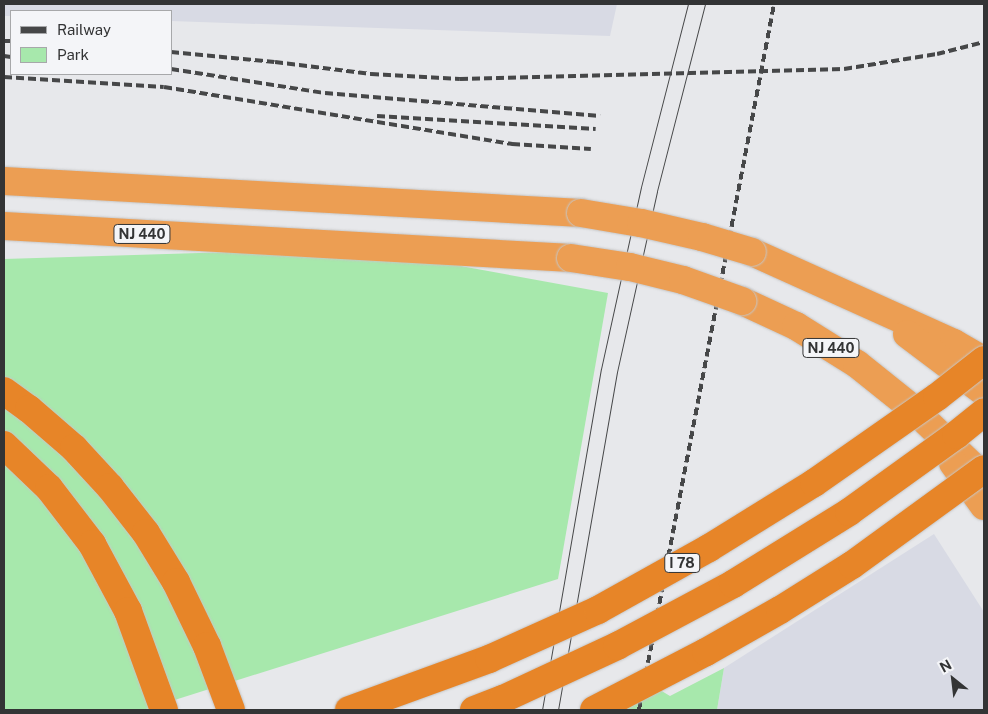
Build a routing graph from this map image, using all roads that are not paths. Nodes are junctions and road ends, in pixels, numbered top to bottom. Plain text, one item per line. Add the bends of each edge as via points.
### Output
1 (4, 181) edge
2 (4, 226) edge
3 (846, 294) junction
4 (984, 360) edge
5 (4, 391) edge
6 (984, 392) edge
7 (912, 408) junction
8 (984, 412) edge
9 (4, 445) edge
10 (984, 469) edge
11 (984, 476) edge
12 (984, 506) edge
13 (164, 710) edge
14 (231, 710) edge
15 (349, 710) edge
16 (474, 710) edge
17 (594, 710) edge

1 - 3 highway, bridge via 581,213 641,223 752,252
2 - 7 highway, NJ 440, bridge via 571,258 630,266 742,302 796,326 857,364
3 - 4 highway
3 - 6 highway via 914,338
4 - 15 highway, I 78, bridge via 814,483 692,558 598,610 489,659
5 - 14 highway via 74,448 110,487 146,534 176,582 207,646
7 - 11 highway
7 - 12 highway, NJ 440
8 - 16 highway, bridge via 849,512 733,584 617,646
9 - 13 highway via 48,488 92,544 128,611
10 - 17 highway, bridge via 852,565 780,610

